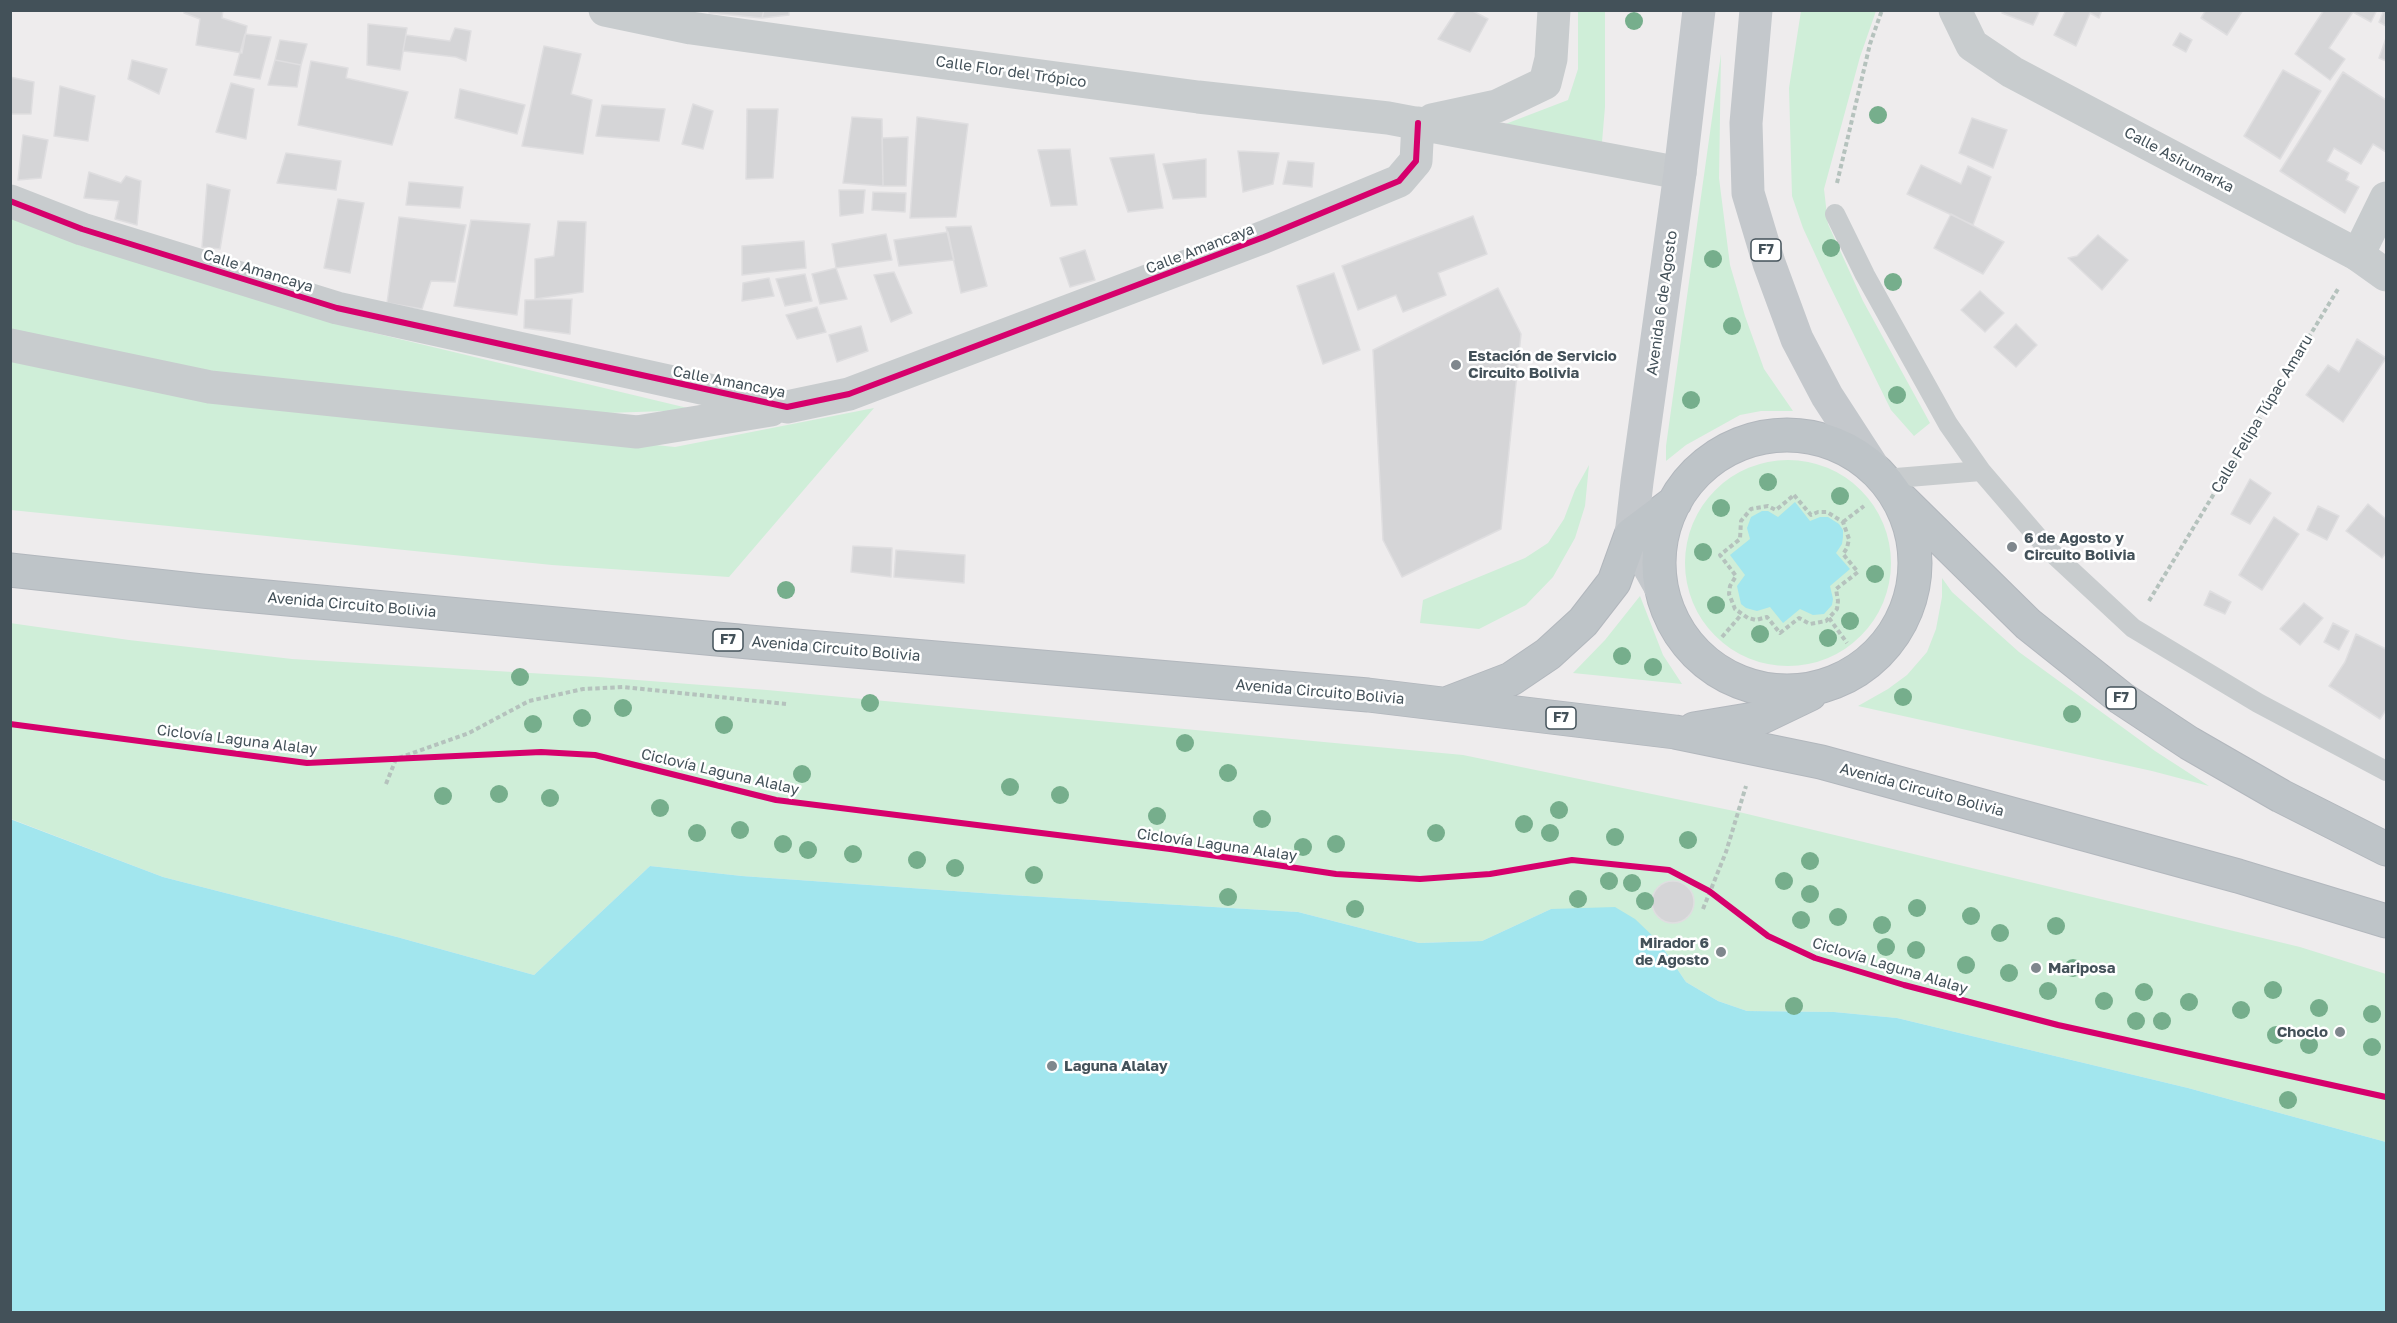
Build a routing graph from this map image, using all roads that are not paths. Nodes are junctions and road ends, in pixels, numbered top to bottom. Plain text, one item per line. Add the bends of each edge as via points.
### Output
1 (605, 10) edge
2 (1554, 10) edge
3 (1699, 10) edge
4 (1756, 10) edge
5 (1955, 10) edge
6 (1418, 123) junction
7 (1680, 173) junction
8 (2386, 198) edge
9 (10, 201) edge
10 (1835, 214) road end
11 (2358, 255) junction
12 (2386, 275) edge
13 (10, 345) edge
14 (787, 407) junction
15 (1981, 471) junction
16 (1880, 485) junction
17 (1675, 501) junction
18 (1631, 535) junction
19 (10, 570) edge
20 (1661, 588) junction
21 (1714, 651) junction
22 (1830, 685) junction
23 (1447, 703) junction
24 (1760, 718) junction
25 (1675, 732) junction
26 (1821, 762) junction
27 (2386, 771) edge
28 (2386, 849) edge
29 (2386, 921) edge

1 - 6 street, Calle Flor del Trópico via 848,50
2 - 6 street via 1551,59 1545,83 1497,106
3 - 7 main road, Avenida 6 de Agosto / F7
4 - 16 main road, F7 via 1746,123 1748,194 1797,339
5 - 11 street, Calle Asirumarka via 1972,45 2012,72
6 - 7 street
6 - 14 street, Calle Amancaya via 1416,161 1399,181 1264,237 849,394
7 - 18 main road, Avenida 6 de Agosto / F7
8 - 11 street
9 - 14 street, Calle Amancaya via 82,229 337,308
10 - 15 lane via 1948,424
11 - 12 street, Calle Asirumarka
13 - 14 street via 210,387 637,432
15 - 16 lane
15 - 27 lane via 2048,549 2133,628 2258,703
16 - 17 highway, F7 via 1856,454 1838,445 1818,438 1776,435 1736,446 1718,456 1687,483
16 - 22 highway, F7 via 1904,509 1915,546 1916,565 1909,602 1880,653
16 - 28 highway, F7 via 2028,624 2121,698 2281,796
17 - 18 highway, F7
17 - 20 highway, F7 via 1660,544
18 - 20 main road, F7
18 - 23 highway, Avenida Circuito Bolivia / F7 via 1614,582 1548,654 1510,679
19 - 23 highway, Avenida Circuito Bolivia / F7 via 297,600
20 - 21 highway, F7 via 1665,606 1682,638
21 - 22 highway, F7 via 1745,685 1787,692
21 - 24 highway
22 - 24 highway
23 - 25 highway, Avenida Circuito Bolivia / F7
24 - 25 highway
24 - 26 highway
25 - 26 highway, Avenida Circuito Bolivia / F7
26 - 29 highway, Avenida Circuito Bolivia / F7 via 2238,876

